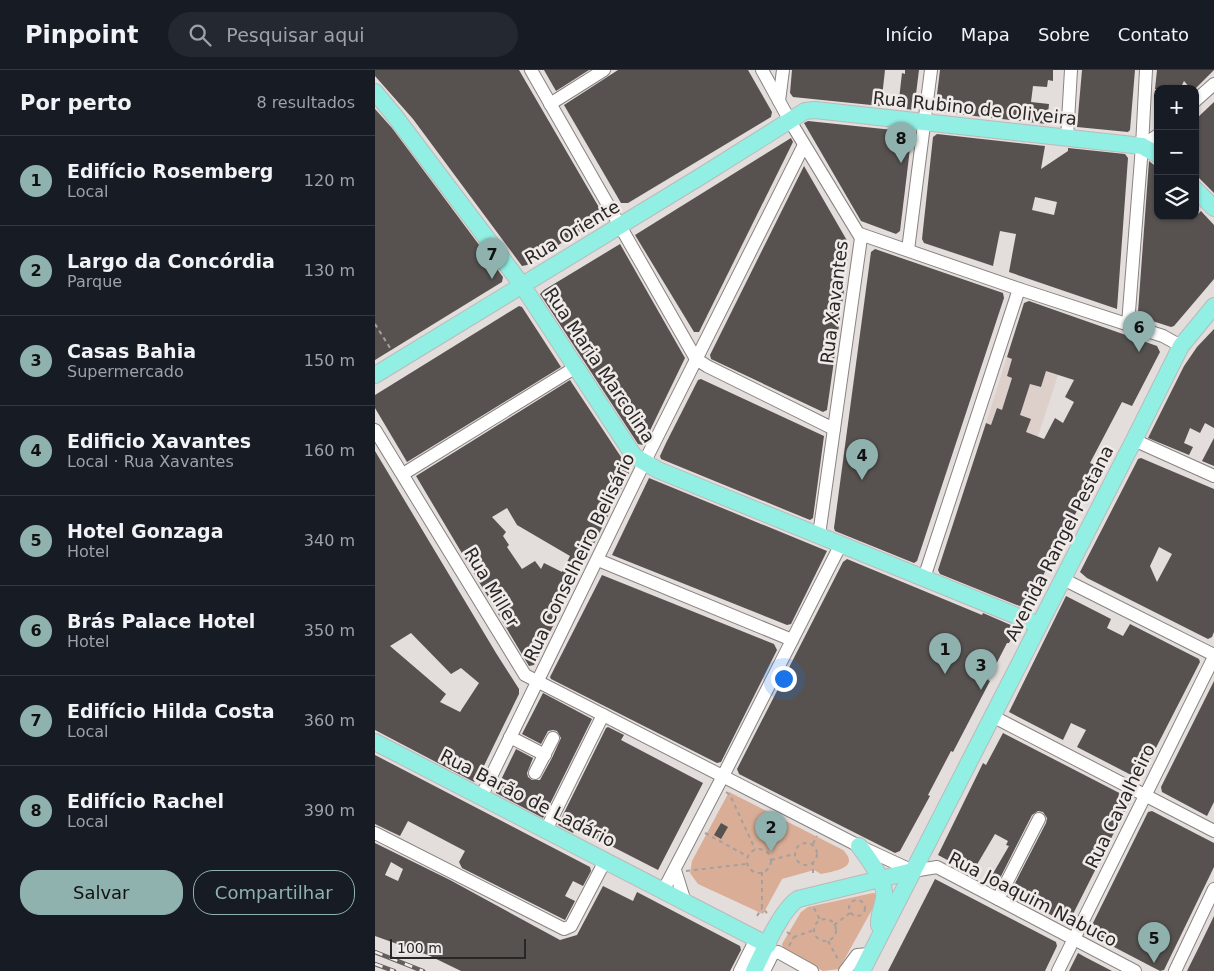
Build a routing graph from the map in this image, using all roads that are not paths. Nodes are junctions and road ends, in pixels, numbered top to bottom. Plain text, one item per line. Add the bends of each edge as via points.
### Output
1 (531, 70) edge
2 (604, 70) edge
3 (762, 70) edge
4 (783, 70) edge
5 (931, 70) edge
6 (1071, 70) edge
7 (1146, 70) edge
8 (1214, 84) edge
9 (375, 92) edge
10 (1199, 97) edge
11 (779, 101) junction
12 (550, 104) junction
13 (789, 121) junction
14 (925, 122) junction
15 (1154, 137) edge
16 (1067, 138) junction
17 (804, 145) junction
18 (1142, 146) junction
19 (1154, 153) edge
20 (1199, 193) edge
21 (1214, 208) edge
22 (621, 226) junction
23 (860, 234) junction
24 (908, 250) junction
25 (522, 285) junction
26 (1019, 289) junction
27 (1214, 306) edge
28 (1128, 324) junction
29 (1181, 346) junction
30 (696, 359) junction
31 (576, 367) junction
32 (375, 376) edge
33 (834, 429) junction
34 (375, 430) edge
35 (1134, 440) junction
36 (644, 463) junction
37 (403, 474) junction
38 (1214, 476) edge
39 (819, 535) junction
40 (841, 544) junction
41 (598, 560) junction
42 (924, 578) junction
43 (1063, 579) junction
44 (1039, 625) junction
45 (792, 640) junction
46 (1214, 656) edge
47 (537, 681) junction
48 (603, 714) junction
49 (992, 716) junction
50 (510, 738) junction
51 (553, 738) dead end
52 (375, 742) edge
53 (545, 755) junction
54 (535, 773) dead end
55 (723, 776) junction
56 (1145, 795) junction
57 (481, 797) junction
58 (1039, 819) dead end
59 (546, 830) junction
60 (1214, 831) edge
61 (375, 833) edge
62 (859, 846) junction
63 (605, 861) junction
64 (913, 870) junction
65 (679, 871) junction
66 (880, 878) junction
67 (1214, 889) edge
68 (663, 891) junction
69 (998, 899) junction
70 (685, 902) junction
71 (879, 937) junction
72 (1074, 939) junction
73 (870, 954) junction
74 (766, 955) edge
75 (844, 969) edge
76 (739, 971) edge
77 (812, 971) edge
78 (862, 971) edge
79 (1058, 971) edge
80 (1135, 971) edge
81 (1175, 971) edge

1 - 12 street
2 - 12 street
3 - 11 street, Rua Xavantes
4 - 11 street
5 - 14 street
6 - 16 street
7 - 18 street
8 - 10 street
9 - 25 main road, Rua Maria Marcolina
11 - 13 street, Rua Xavantes
12 - 22 street
13 - 14 main road, Rua Rubino de Oliveira via 805,111 815,110
13 - 17 street, Rua Xavantes
13 - 22 main road, Rua Oriente
14 - 16 main road, Rua Rubino de Oliveira
14 - 24 street
15 - 18 street
16 - 18 main road, Rua Rubino de Oliveira
17 - 23 street, Rua Xavantes
17 - 30 street, Rua Conselheiro Belisário
18 - 19 main road, Rua Rubino de Oliveira
18 - 28 street
20 - 21 main road
22 - 25 main road, Rua Oriente
22 - 30 street
23 - 24 street
23 - 33 street, Rua Xavantes via 861,248
24 - 26 street
25 - 31 main road, Rua Maria Marcolina
25 - 32 main road, Rua Oriente
26 - 28 street
26 - 42 street
27 - 29 main road, Avenida Rangel Pestana
28 - 29 street
29 - 35 main road, Avenida Rangel Pestana
30 - 33 street
30 - 36 street, Rua Conselheiro Belisário
31 - 36 main road, Rua Maria Marcolina via 634,456
31 - 37 street
33 - 39 street, Rua Xavantes
34 - 37 street, Rua Miller
35 - 38 street
35 - 43 main road, Avenida Rangel Pestana
36 - 39 main road, Rua Maria Marcolina
36 - 41 street, Rua Conselheiro Belisário
37 - 47 street, Rua Miller via 523,673
39 - 40 main road, Rua Maria Marcolina
40 - 42 main road, Rua Maria Marcolina
40 - 45 street
41 - 45 street
41 - 47 street, Rua Conselheiro Belisário
42 - 44 main road, Rua Maria Marcolina
43 - 44 main road, Avenida Rangel Pestana
43 - 46 street
44 - 49 main road, Avenida Rangel Pestana
45 - 55 street
46 - 56 street, Rua Cavalheiro
47 - 48 street, Rua Miller
47 - 50 street, Rua Conselheiro Belisário
48 - 55 street, Rua Miller
48 - 59 street
49 - 56 street
49 - 64 main road, Avenida Rangel Pestana
50 - 53 street
50 - 57 street, Rua Conselheiro Belisário
51 - 53 street
52 - 57 main road, Rua Barão de Ladário
53 - 54 street
55 - 62 street, Rua Miller
55 - 65 street
56 - 60 street
56 - 72 street, Rua Cavalheiro
57 - 59 main road, Rua Barão de Ladário
58 - 69 street
59 - 63 main road, Rua Barão de Ladário
61 - 63 street via 564,929 571,926
62 - 64 street, Rua Miller
62 - 66 main road
63 - 68 main road, Rua Barão de Ladário
64 - 66 main road
64 - 69 street, Rua Joaquim Nabuco via 937,867
64 - 71 main road, Avenida Rangel Pestana
65 - 68 street
65 - 70 street
66 - 71 main road via 885,893
66 - 74 main road via 798,899 783,917
67 - 81 street
68 - 70 main road, Rua Barão de Ladário
69 - 72 street, Rua Joaquim Nabuco
70 - 74 main road, Rua Barão de Ladário
71 - 73 main road, Avenida Rangel Pestana
72 - 79 street, Rua Cavalheiro
72 - 80 street, Rua Joaquim Nabuco
73 - 75 street via 855,956
73 - 78 main road, Avenida Rangel Pestana
74 - 76 street
74 - 77 street via 778,952

